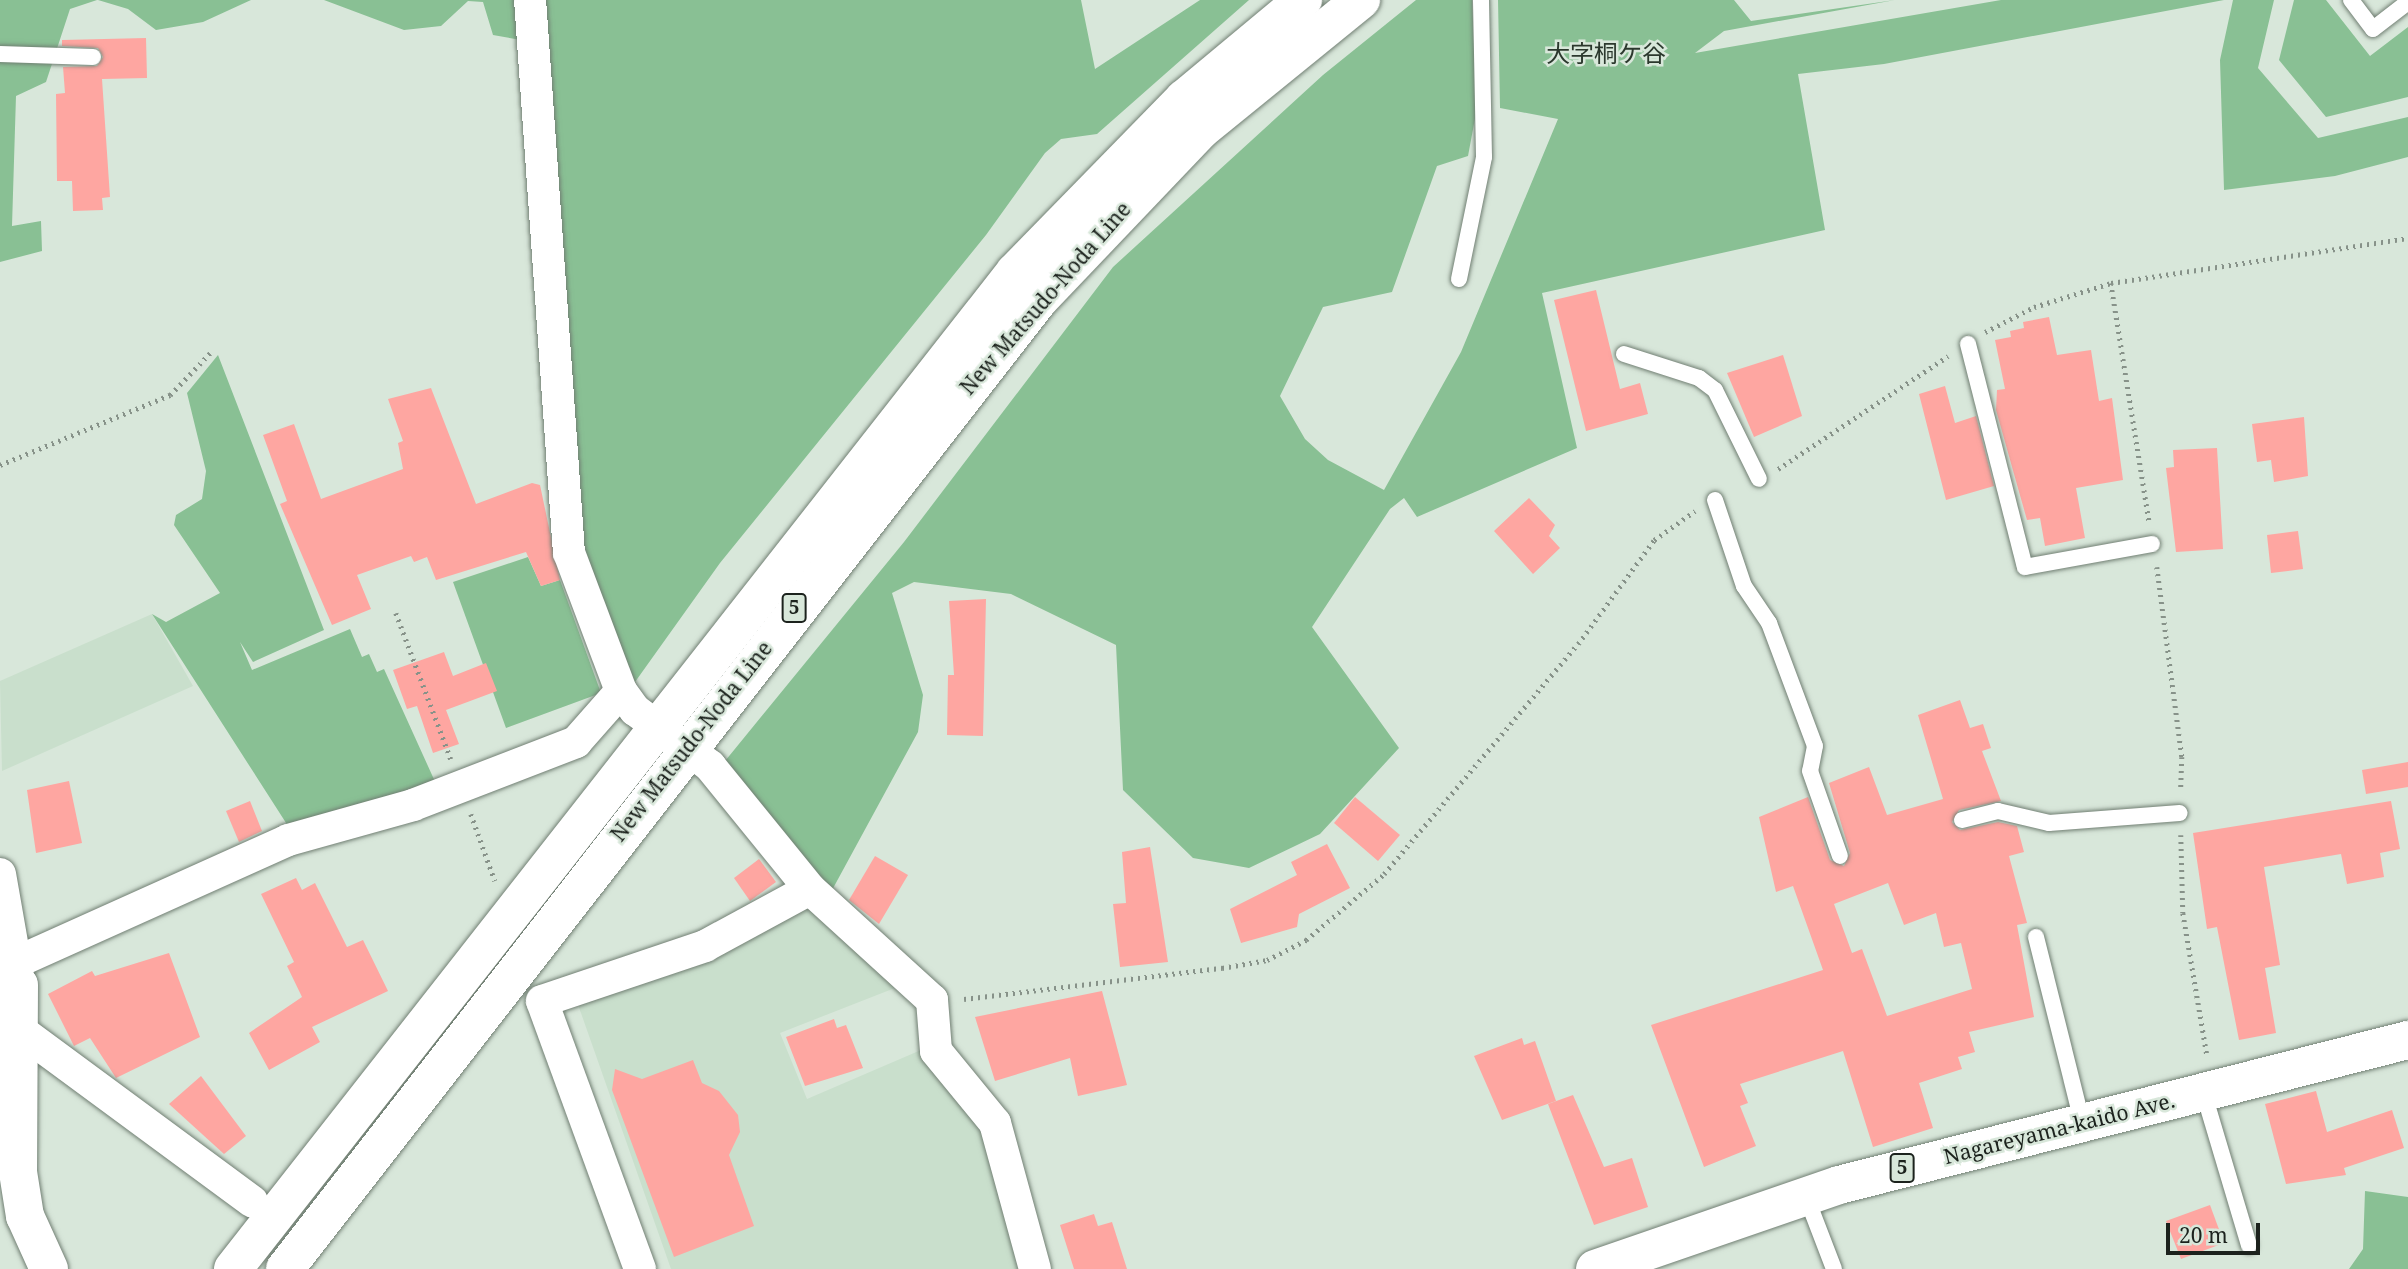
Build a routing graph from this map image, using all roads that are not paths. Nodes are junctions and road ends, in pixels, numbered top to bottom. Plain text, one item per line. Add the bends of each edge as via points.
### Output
1 (530, 0) edge
2 (1303, 0) edge
3 (1361, 0) edge
4 (1481, 0) edge
5 (2351, 0) edge
6 (2408, 2) edge
7 (0, 54) edge
8 (93, 57) dead end
9 (1459, 279) dead end
10 (1968, 344) road end
11 (1624, 354) dead end
12 (1759, 479) road end
13 (1715, 500) road end
14 (2152, 544) road end
15 (621, 691) junction
16 (672, 736) junction
17 (2180, 813) road end
18 (1962, 820) dead end
19 (1840, 856) dead end
20 (0, 874) edge
21 (810, 889) junction
22 (2036, 937) dead end
23 (12, 976) edge
24 (2408, 1040) edge
25 (10, 1045) edge
26 (2209, 1090) junction
27 (2082, 1122) junction
28 (1805, 1195) junction
29 (252, 1200) dead end
30 (2249, 1245) dead end
31 (49, 1269) edge
32 (233, 1269) edge
33 (285, 1269) edge
34 (640, 1269) edge
35 (1035, 1269) edge
36 (1595, 1269) edge
37 (1834, 1269) edge

1 - 15 street via 569,553
2 - 16 main road, New Matsudo-Noda Line / 5 via 1184,99 1015,272
3 - 16 main road, New Matsudo-Noda Line / 5 via 1202,130 1070,264
4 - 9 lane via 1484,158
5 - 6 lane via 2373,29
7 - 8 lane
10 - 14 lane via 2025,567
11 - 12 lane via 1699,378 1715,390
13 - 19 lane via 1744,586 1769,623 1815,746 1810,771
15 - 16 street
15 - 23 street via 576,741 462,788 288,840
16 - 21 street
16 - 32 main road, New Matsudo-Noda Line / 5
16 - 33 main road, New Matsudo-Noda Line / 5
17 - 18 lane via 2049,823 1998,811
20 - 23 street
21 - 34 street via 705,946 542,1001
21 - 35 street via 932,1000 936,1051 995,1123
22 - 27 lane
23 - 25 main road
24 - 26 main road, Nagareyama-kaido Ave. / 5
25 - 29 street
25 - 31 main road via 25,1216
26 - 27 main road, Nagareyama-kaido Ave. / 5
26 - 30 lane
27 - 28 main road, Nagareyama-kaido Ave. / 5
28 - 36 main road, Nagareyama-kaido Ave. / 5
28 - 37 lane

